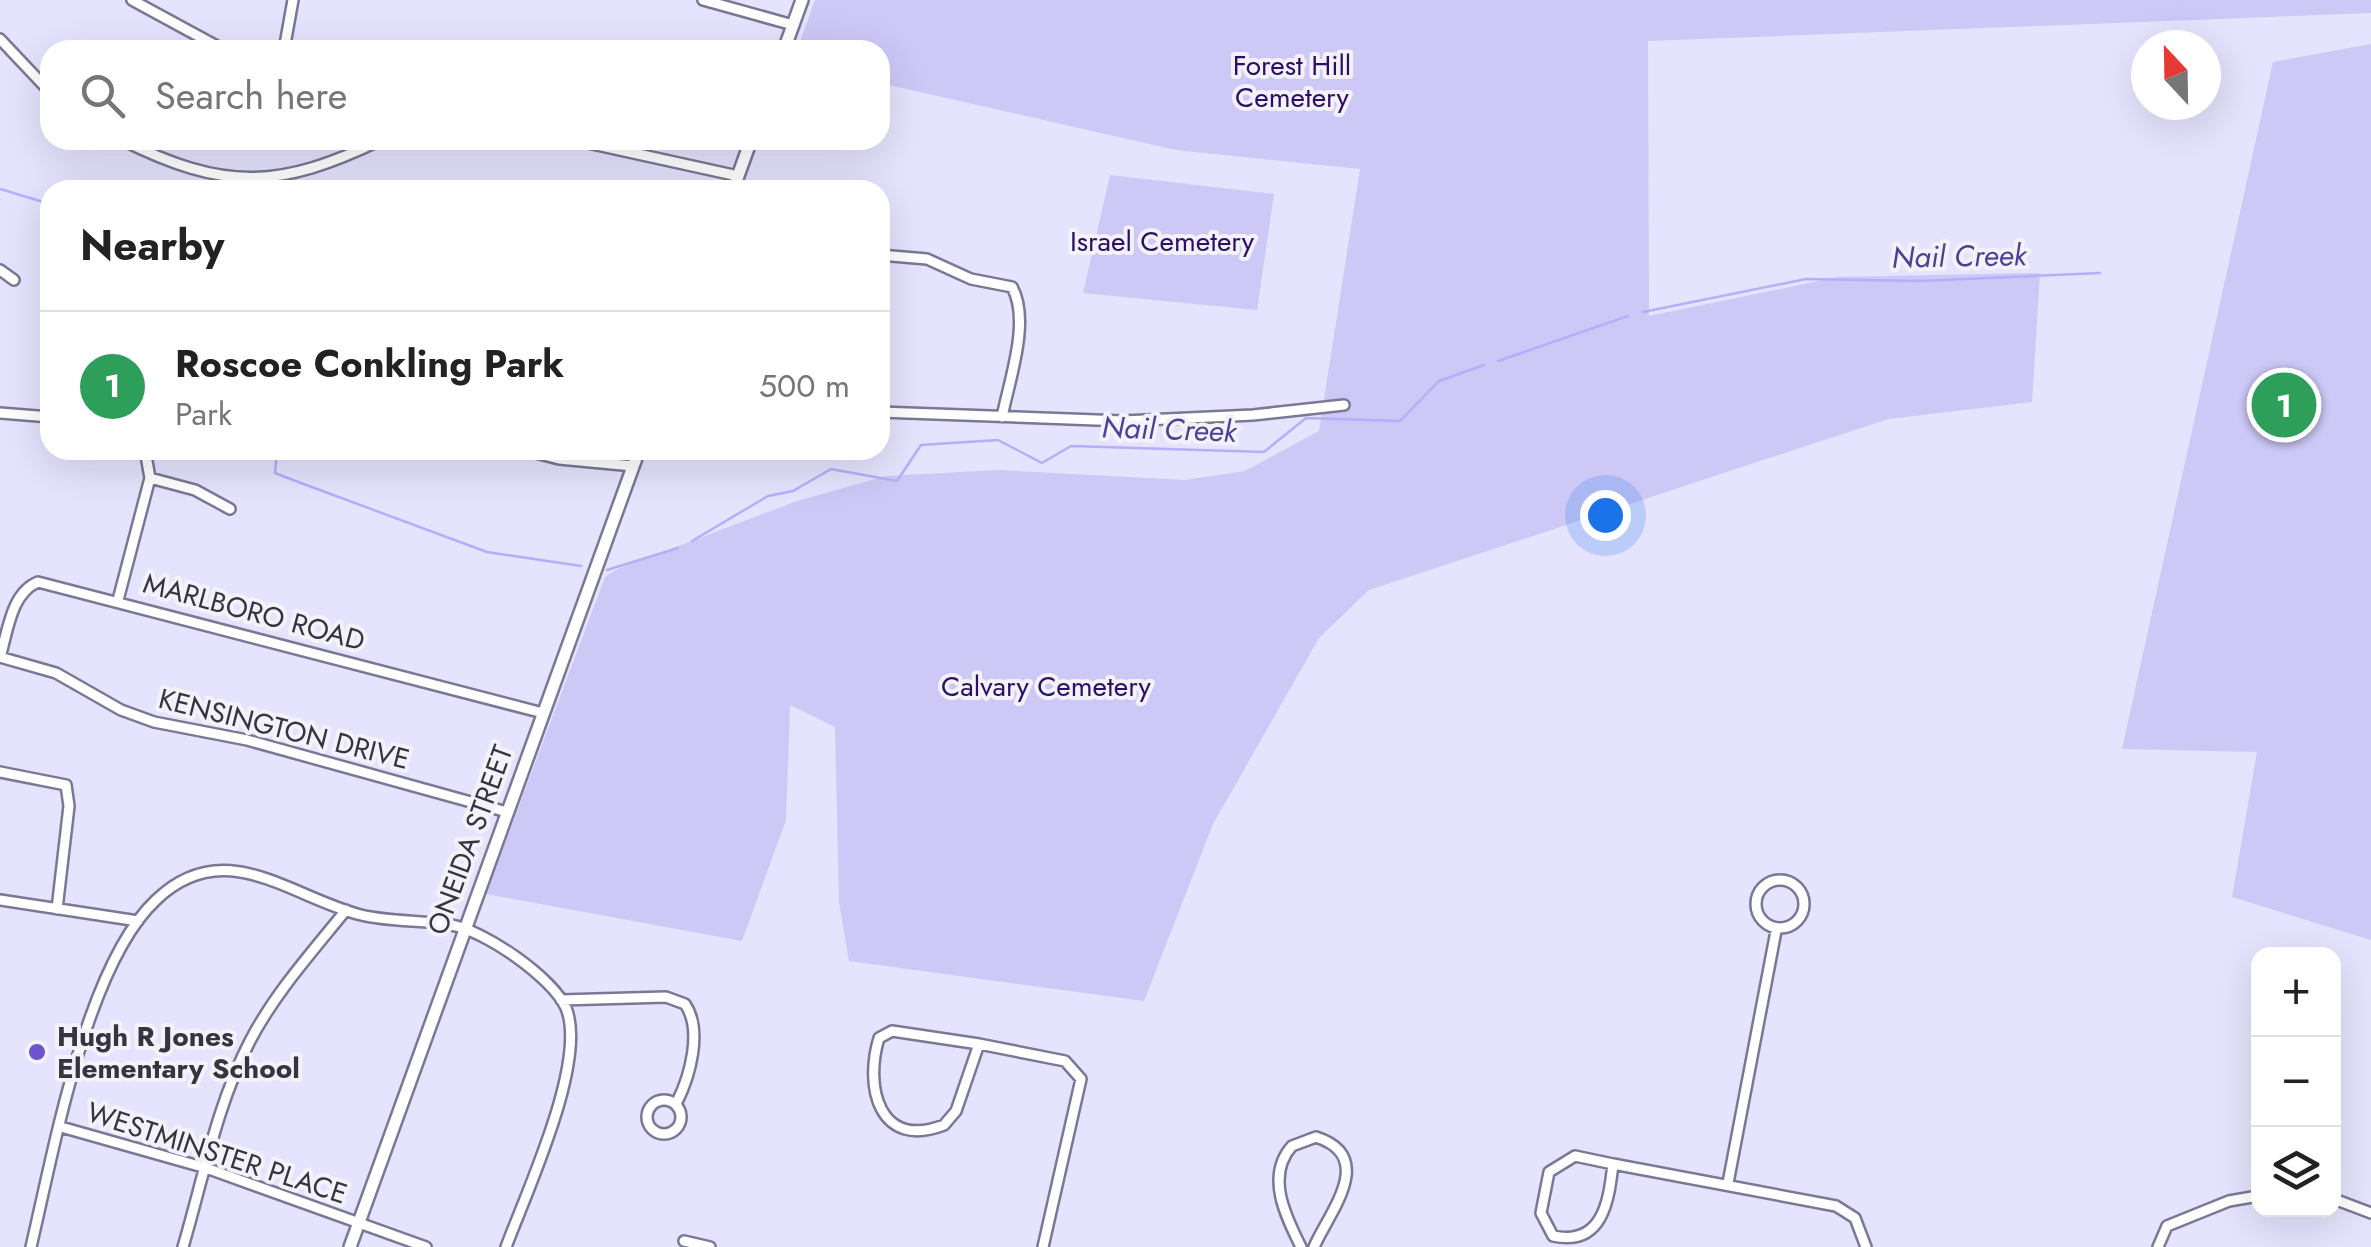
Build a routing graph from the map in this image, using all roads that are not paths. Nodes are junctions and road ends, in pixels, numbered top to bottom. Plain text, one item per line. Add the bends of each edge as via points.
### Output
1 (132, 0) edge
2 (292, 0) edge
3 (703, 0) edge
4 (802, 0) edge
5 (793, 25) junction
6 (0, 38) edge
7 (206, 40) edge
8 (286, 40) edge
9 (788, 40) edge
10 (40, 81) edge
11 (146, 150) edge
12 (359, 150) edge
13 (620, 150) edge
14 (748, 150) edge
15 (738, 176) junction
16 (737, 180) edge
17 (890, 255) edge
18 (0, 270) edge
19 (14, 280) dead end
20 (1344, 404) dead end
21 (890, 412) edge
22 (0, 413) edge
23 (40, 416) edge
24 (1002, 417) junction
25 (146, 460) edge
26 (570, 460) edge
27 (635, 460) edge
28 (633, 466) junction
29 (150, 478) junction
30 (230, 509) dead end
31 (118, 600) junction
32 (0, 657) edge
33 (543, 713) junction
34 (0, 772) edge
35 (508, 812) junction
36 (0, 900) edge
37 (57, 908) junction
38 (346, 910) junction
39 (138, 921) junction
40 (465, 930) junction
41 (1776, 931) junction
42 (561, 1000) junction
43 (979, 1044) junction
44 (678, 1102) junction
45 (61, 1126) junction
46 (1613, 1164) junction
47 (206, 1168) junction
48 (1728, 1183) junction
49 (2251, 1197) edge
50 (2341, 1202) edge
51 (2371, 1213) edge
52 (358, 1222) junction
53 (684, 1241) dead end
54 (31, 1247) edge
55 (183, 1247) edge
56 (350, 1247) edge
57 (426, 1247) edge
58 (506, 1247) edge
59 (710, 1247) edge
60 (1044, 1247) edge
61 (1302, 1247) edge
62 (1314, 1247) edge
63 (1866, 1247) edge
64 (2158, 1247) edge

1 - 7 street
2 - 8 street
3 - 5 street
4 - 5 street
5 - 9 street
6 - 10 street
11 - 12 street via 191,169 265,178 314,170
13 - 15 street
14 - 15 street
15 - 16 street
17 - 24 street via 916,256 1012,288 1019,319
18 - 19 street
20 - 24 street via 1178,420
21 - 24 street
22 - 23 street
25 - 29 street
26 - 28 street
27 - 28 street, ONEIDA STREET
28 - 33 street, ONEIDA STREET
29 - 30 street via 195,490
29 - 31 street
31 - 32 street, MARLBORO ROAD via 38,582 26,587
31 - 33 street, MARLBORO ROAD
32 - 35 street, KENSINGTON DRIVE via 56,672 154,722 247,740
33 - 35 street, ONEIDA STREET
34 - 37 street via 62,781 68,788
35 - 40 street, ONEIDA STREET
36 - 37 street
37 - 39 street
38 - 39 street via 274,879 215,871 180,882
38 - 40 street
38 - 47 street via 250,1042
39 - 45 street via 102,993
40 - 42 street via 527,965
40 - 52 street, ONEIDA STREET
41 - 41 street via 1756,904 1767,882 1782,879 1798,888 1804,906 1789,927
41 - 48 street
42 - 44 street via 666,997 685,1004 694,1023
42 - 58 street via 572,1058
43 - 43 street via 904,1030 884,1034 875,1050 880,1113 892,1124 944,1125 956,1111
43 - 60 street via 1065,1061 1078,1071 1081,1086
44 - 44 street via 650,1109 651,1131 676,1129
45 - 47 street, WESTMINSTER PLACE
45 - 54 street
46 - 46 street via 1575,1156 1549,1172 1540,1213 1553,1236 1572,1243 1596,1232
46 - 48 street
47 - 52 street, WESTMINSTER PLACE
47 - 55 street
48 - 63 street via 1836,1206 1859,1223
49 - 64 street via 2168,1226
50 - 51 street
52 - 56 street, ONEIDA STREET
52 - 57 street, WESTMINSTER PLACE
53 - 59 street
61 - 62 street via 1282,1206 1279,1177 1292,1146 1316,1137 1338,1150 1347,1172 1344,1193

